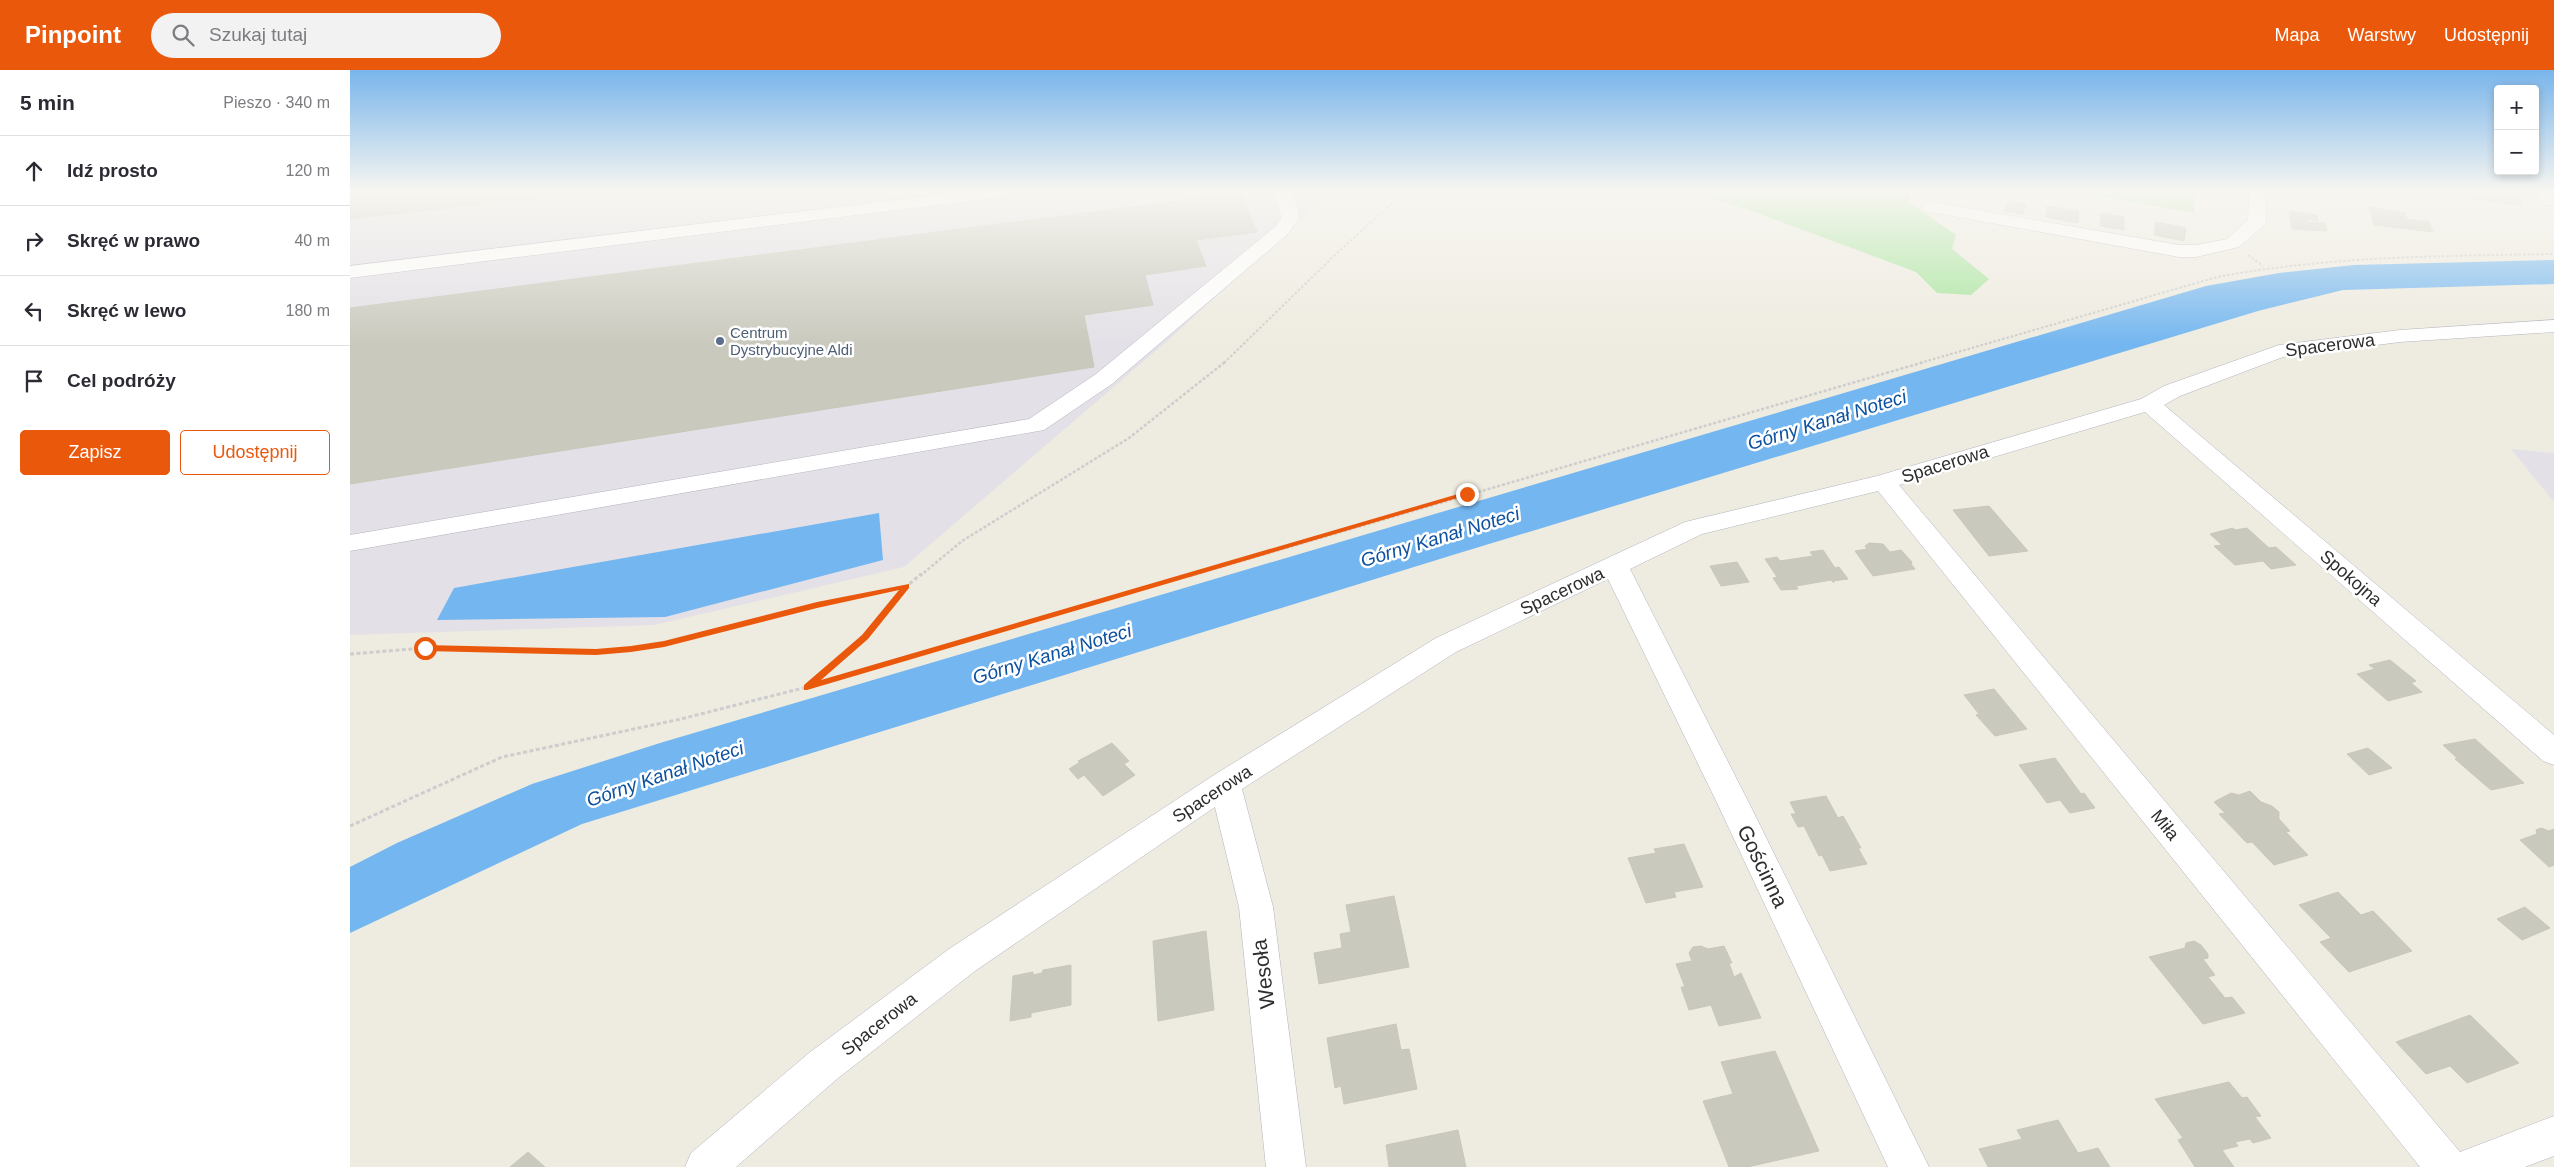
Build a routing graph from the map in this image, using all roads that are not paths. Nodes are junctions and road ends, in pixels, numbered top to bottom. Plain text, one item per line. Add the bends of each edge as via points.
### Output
1 (558, 243) edge
2 (1266, 243) edge
3 (2136, 243) edge
4 (2234, 243) edge
5 (350, 272) edge
6 (2554, 326) edge
7 (2148, 404) junction
8 (1884, 482) junction
9 (350, 543) edge
10 (1615, 566) junction
11 (2554, 753) edge
12 (1225, 784) junction
13 (2554, 1136) edge
14 (723, 1162) edge
15 (1286, 1167) edge
16 (1909, 1167) edge
17 (2446, 1167) edge
18 (2472, 1167) edge

1 - 5 street
2 - 9 street via 1104,379 1036,425
3 - 4 street via 2196,252
6 - 7 street, Spacerowa via 2400,336 2279,350 2172,391
7 - 8 street, Spacerowa
7 - 11 street, Spokojna
8 - 10 street, Spacerowa via 1694,528
8 - 17 street, Miła
10 - 12 street, Spacerowa via 1446,645
10 - 16 street, Gościnna
12 - 14 street, Spacerowa via 962,960 823,1066
12 - 15 street, Wesoła via 1256,907
13 - 18 street

